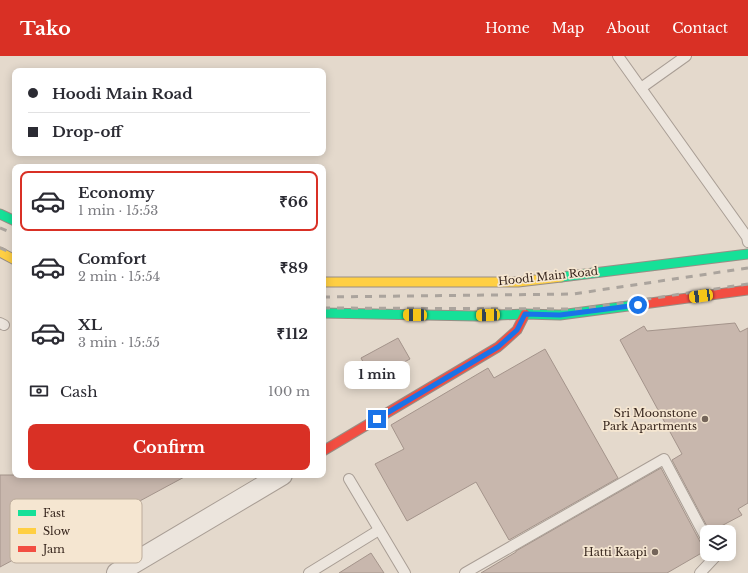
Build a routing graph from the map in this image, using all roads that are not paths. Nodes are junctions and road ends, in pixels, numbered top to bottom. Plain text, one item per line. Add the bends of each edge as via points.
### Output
1 (618, 56) edge
2 (686, 56) edge
3 (641, 88) junction
4 (0, 214) edge
5 (12, 220) edge
6 (748, 242) edge
7 (0, 252) edge
8 (748, 254) edge
9 (12, 258) edge
10 (326, 282) edge
11 (748, 290) edge
12 (326, 313) edge
13 (525, 314) junction
14 (326, 449) edge
15 (277, 478) edge
16 (349, 479) dead end
17 (700, 527) edge
18 (379, 530) junction
19 (711, 561) edge
20 (142, 562) edge
21 (141, 563) edge
22 (117, 573) edge
23 (309, 573) edge
24 (405, 573) edge
25 (465, 573) edge
26 (700, 573) edge

1 - 3 lane
2 - 3 lane
3 - 6 lane via 747,237
4 - 5 main road
7 - 9 main road
8 - 10 main road, Hoodi Main Road via 518,282
11 - 13 main road via 560,315
12 - 13 main road via 476,316
13 - 14 main road via 517,330 498,347
15 - 20 street
16 - 18 lane
17 - 25 lane via 664,459
18 - 23 lane
18 - 24 lane
19 - 26 lane
21 - 22 street

